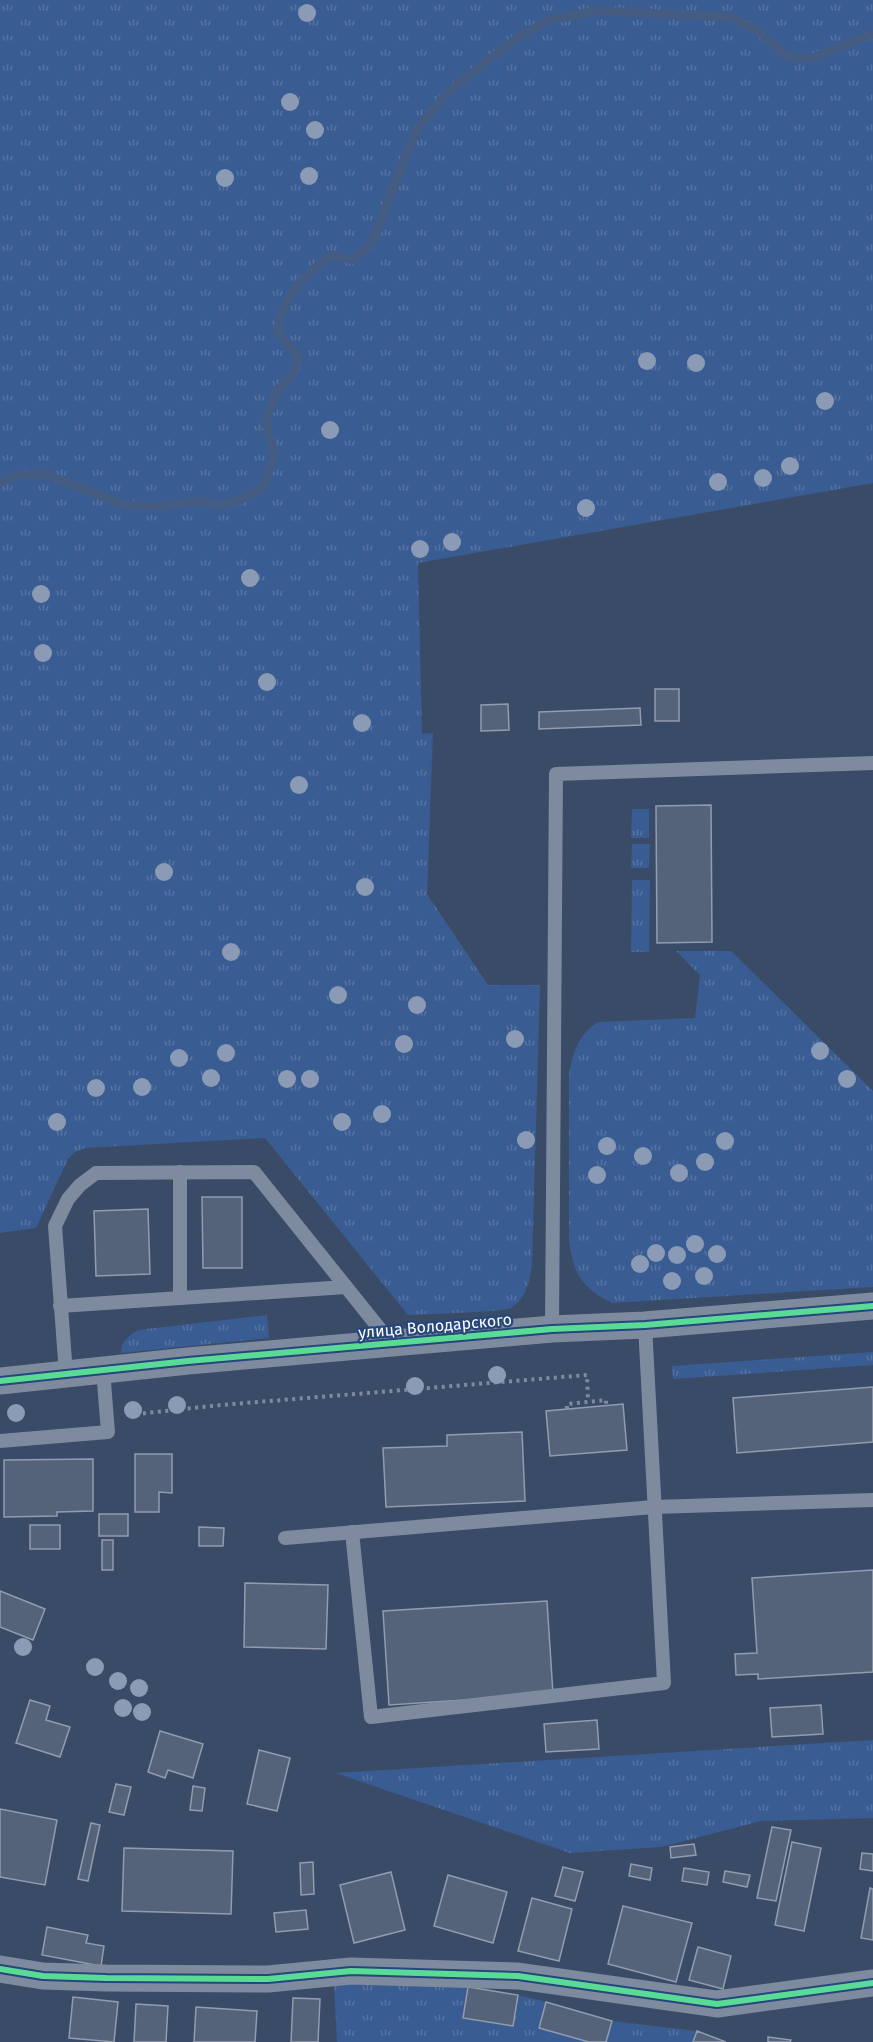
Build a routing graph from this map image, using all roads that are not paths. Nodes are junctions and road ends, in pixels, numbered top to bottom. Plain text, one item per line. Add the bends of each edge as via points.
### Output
1 (873, 764) edge
2 (180, 1172) junction
3 (346, 1287) junction
4 (180, 1298) junction
5 (60, 1306) junction
6 (873, 1306) edge
7 (645, 1325) junction
8 (552, 1329) junction
9 (391, 1343) junction
10 (103, 1370) junction
11 (66, 1374) junction
12 (0, 1381) edge
13 (0, 1441) edge
14 (873, 1500) edge
15 (654, 1507) junction
16 (352, 1532) junction
17 (285, 1538) dead end
18 (0, 1969) edge
19 (873, 1983) edge

1 - 8 lane via 556,774
2 - 3 lane via 254,1172
2 - 4 lane
2 - 5 lane via 96,1173 80,1185 55,1226
3 - 4 lane
3 - 9 lane
4 - 5 lane
5 - 11 lane
6 - 7 street, улица Володарского
7 - 8 street, улица Володарского
7 - 15 lane
8 - 9 street, улица Володарского
9 - 10 street, улица Володарского
10 - 11 street, улица Володарского
10 - 13 lane via 108,1432
11 - 12 street, улица Володарского
14 - 15 lane
15 - 16 lane
15 - 16 lane via 664,1683 371,1717
16 - 17 lane
18 - 19 street via 43,1976 106,1978 268,1979 351,1971 518,1976 717,2004

